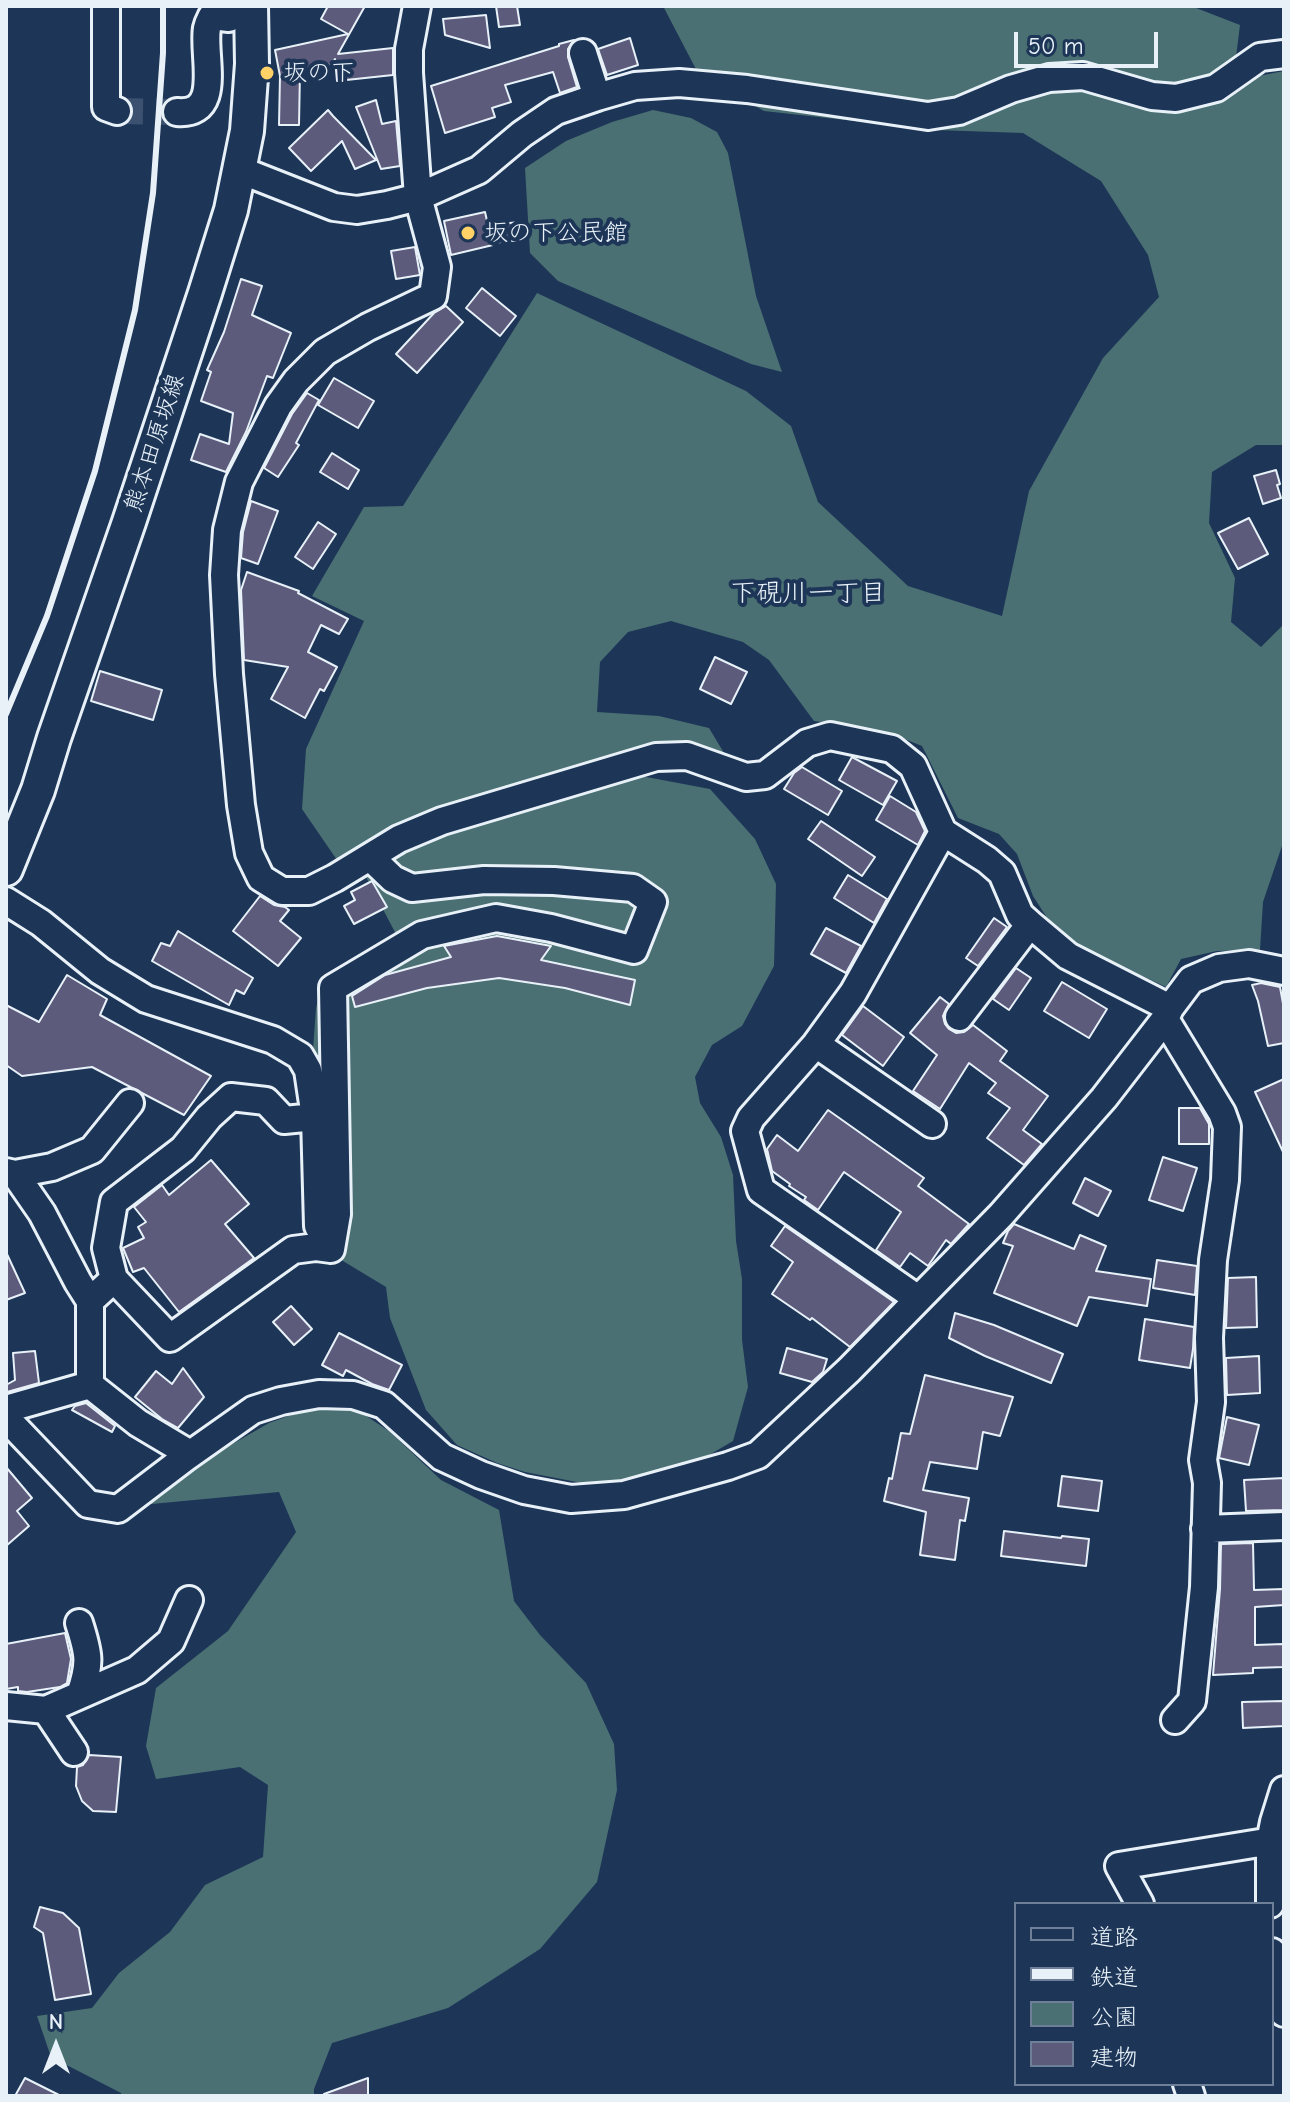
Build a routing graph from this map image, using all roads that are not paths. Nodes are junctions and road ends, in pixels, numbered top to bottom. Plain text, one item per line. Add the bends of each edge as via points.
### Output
1 (106, 6) edge
2 (229, 6) edge
3 (251, 6) edge
4 (417, 6) edge
5 (583, 53) dead end
6 (1284, 54) edge
7 (597, 97) junction
8 (117, 111) dead end
9 (177, 112) tunnel mouth
10 (240, 170) junction
11 (418, 197) junction
12 (943, 832) junction
13 (370, 857) junction
14 (15, 865) edge
15 (6, 899) edge
16 (1030, 924) junction
17 (1284, 971) edge
18 (1167, 1014) junction
19 (959, 1017) dead end
20 (816, 1044) junction
21 (130, 1103) dead end
22 (315, 1117) junction
23 (932, 1124) dead end
24 (10, 1173) edge
25 (331, 1249) junction
26 (114, 1279) junction
27 (918, 1299) junction
28 (90, 1301) junction
29 (90, 1385) junction
30 (6, 1409) edge
31 (6, 1418) edge
32 (190, 1454) junction
33 (1284, 1526) edge
34 (1205, 1529) junction
35 (189, 1600) dead end
36 (79, 1623) dead end
37 (80, 1695) junction
38 (6, 1706) edge
39 (46, 1710) junction
40 (1175, 1720) dead end
41 (74, 1752) dead end
42 (1284, 1790) edge
43 (1277, 1841) edge
44 (1139, 1902) edge
45 (1270, 1902) edge
46 (1274, 1962) edge
47 (1284, 2013) edge

1 - 8 street via 106,107
2 - 9 street via 229,18 212,16 207,28 205,100 197,109
3 - 10 main road, 熊本田原坂線 via 252,64
4 - 11 street via 409,73
5 - 7 street
6 - 7 street via 1260,57 1216,88 1176,98 1083,76 1049,78 959,111 928,116 679,83 635,86
7 - 11 street via 556,111 479,170
10 - 11 street via 334,207 357,210
10 - 14 main road, 熊本田原坂線 via 205,293
11 - 13 street via 437,267 433,296 325,352 296,381 239,482 227,530 229,674 249,853 261,878 282,891 309,891
12 - 13 street via 913,766 892,749 830,736 807,743 765,775 746,777 687,756 656,757 442,821
12 - 16 street via 1002,873 1020,915
12 - 20 street via 853,993
13 - 25 street via 393,879 412,888 484,880 554,881 633,888 653,902 634,950 496,918 422,935 333,988 337,1214
14 - 15 street
15 - 22 street via 146,999 273,1040 300,1056 308,1070
16 - 18 street via 1068,956
16 - 19 street
17 - 18 street via 1249,964 1219,968 1191,980
18 - 27 street via 1104,1098
18 - 34 street via 1227,1127 1213,1260 1211,1402 1203,1460
20 - 23 street
20 - 27 street via 745,1131 761,1190
21 - 24 street via 92,1150 52,1167
22 - 25 street via 318,1226
22 - 26 street via 284,1120 266,1101 231,1097 183,1149 114,1202 106,1248
24 - 28 street via 42,1213
25 - 26 street via 293,1250 170,1338
26 - 28 street
27 - 32 street via 758,1455 624,1495 571,1499 481,1475 442,1457 384,1405 353,1395 319,1394 253,1410
28 - 29 street
29 - 30 street
29 - 32 street via 138,1423
31 - 32 street via 88,1504 104,1508 118,1509
33 - 34 street
34 - 40 street via 1192,1701
35 - 37 street via 171,1641 160,1651 137,1670
36 - 37 street via 88,1651
37 - 39 street
38 - 39 street
39 - 41 street
42 - 43 street via 1274,1822
43 - 44 street via 1119,1866
43 - 45 street
46 - 47 street

